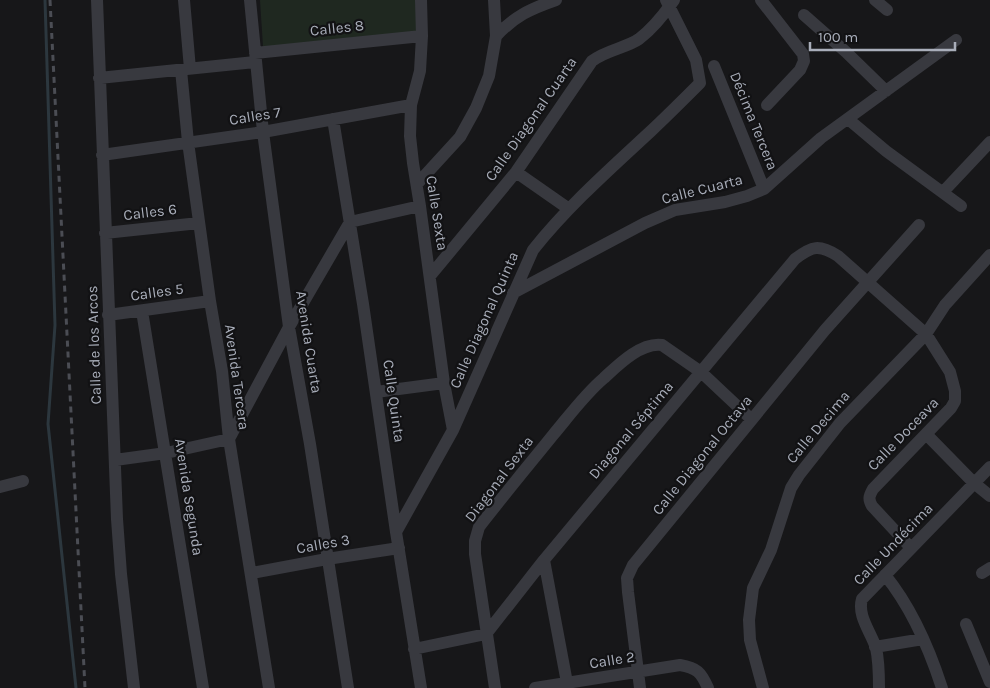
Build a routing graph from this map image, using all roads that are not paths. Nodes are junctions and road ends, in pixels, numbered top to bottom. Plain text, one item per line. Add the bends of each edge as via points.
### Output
1 (97, 0) edge
2 (184, 0) edge
3 (250, 0) edge
4 (421, 0) edge
5 (494, 0) edge
6 (556, 0) edge
7 (761, 0) edge
8 (875, 0) edge
9 (670, 2) edge
10 (887, 10) dead end
11 (804, 15) dead end
12 (422, 36) junction
13 (496, 36) junction
14 (956, 40) dead end
15 (255, 57) junction
16 (714, 66) dead end
17 (185, 70) junction
18 (99, 78) junction
19 (886, 91) junction
20 (411, 105) junction
21 (767, 105) dead end
22 (333, 119) junction
23 (848, 119) junction
24 (263, 132) junction
25 (188, 142) junction
26 (990, 142) edge
27 (102, 155) junction
28 (516, 172) junction
29 (417, 184) junction
30 (764, 189) junction
31 (943, 192) junction
32 (420, 206) junction
33 (961, 206) dead end
34 (569, 208) junction
35 (199, 222) junction
36 (350, 222) junction
37 (919, 225) dead end
38 (105, 233) junction
39 (806, 250) joint
40 (990, 255) edge
41 (430, 276) junction
42 (868, 283) junction
43 (513, 293) junction
44 (210, 301) junction
45 (142, 311) junction
46 (108, 314) junction
47 (289, 328) junction
48 (926, 334) junction
49 (700, 372) junction
50 (444, 383) junction
51 (376, 392) junction
52 (751, 419) junction
53 (453, 430) junction
54 (926, 434) junction
55 (230, 440) junction
56 (166, 454) junction
57 (115, 460) junction
58 (990, 467) edge
59 (23, 481) dead end
60 (974, 483) junction
61 (0, 487) edge
62 (990, 496) edge
63 (396, 532) junction
64 (399, 548) junction
65 (911, 548) junction
66 (327, 559) junction
67 (544, 560) junction
68 (252, 573) junction
69 (885, 575) junction
70 (966, 624) dead end
71 (486, 634) junction
72 (923, 639) junction
73 (875, 647) junction
74 (414, 649) junction
75 (637, 673) junction
76 (990, 682) edge
77 (567, 686) edge
78 (134, 688) edge
79 (203, 688) edge
80 (269, 688) edge
81 (348, 688) edge
82 (422, 688) edge
83 (495, 688) edge
84 (535, 688) edge
85 (640, 688) edge
86 (708, 688) edge
87 (763, 688) edge
88 (880, 688) edge
89 (942, 688) edge

1 - 18 street, Calle de los Arcos
2 - 17 street, Avenida Tercera
3 - 15 street, Avenida Cuarta
4 - 12 street, Calle Sexta
5 - 13 street
6 - 13 street via 519,15
7 - 21 street via 804,61 800,70
8 - 10 street
9 - 28 street, Calle Diagonal Cuarta via 638,40 592,60
9 - 34 street, Calle Diagonal Quinta via 696,60 700,83
11 - 19 street
12 - 15 street, Calles 8
12 - 20 street, Calle Sexta via 420,71
13 - 29 street via 489,76 476,108 460,137
14 - 19 street, Calle Cuarta
15 - 17 street, Calles 8
15 - 24 street, Avenida Cuarta
16 - 30 street, Décima Tercera
17 - 18 street, Calles 8
17 - 25 street, Avenida Tercera
18 - 27 street, Calle de los Arcos
19 - 23 street, Calle Cuarta
20 - 22 street, Calles 7
20 - 29 street, Calle Sexta via 411,145
22 - 24 street, Calles 7
22 - 36 street, Calle Quinta
23 - 30 street, Calle Cuarta via 821,138
23 - 31 street
24 - 25 street, Calles 7
24 - 47 street, Avenida Cuarta
25 - 27 street, Calles 7
25 - 35 street, Avenida Tercera
26 - 31 street
27 - 38 street, Calle de los Arcos
28 - 34 street
28 - 41 street, Calle Diagonal Cuarta
29 - 32 street, Calle Sexta
30 - 43 street, Calle Cuarta via 725,202 675,210
31 - 33 street
32 - 36 street
32 - 41 street, Calle Sexta
34 - 43 street, Calle Diagonal Quinta via 533,250
35 - 38 street, Calles 6
35 - 44 street, Avenida Tercera
36 - 47 street
36 - 51 street, Calle Quinta
37 - 42 street, Calle Diagonal Octava
38 - 46 street, Calle de los Arcos
39 - 42 street, Calle Doceava via 826,248
39 - 49 street, Diagonal Séptima
40 - 48 street, Calle Decima via 945,305
41 - 50 street, Calle Sexta
42 - 48 street, Calle Doceava
42 - 52 street, Calle Diagonal Octava
43 - 53 street, Calle Diagonal Quinta
44 - 45 street, Calles 5
44 - 55 street, Avenida Tercera
45 - 46 street, Calles 5
45 - 56 street, Avenida Segunda
46 - 57 street, Calle de los Arcos
47 - 55 street
47 - 66 street, Avenida Cuarta
48 - 54 street, Calle Doceava via 950,372 955,401
48 - 87 street, Calle Decima via 840,423 798,474 791,488 771,550 753,588 750,640
49 - 52 street
49 - 67 street, Diagonal Séptima
49 - 71 street, Diagonal Sexta via 662,345 655,344 634,354 602,379 573,411 479,527 475,554
50 - 51 street
50 - 53 street, Calle Sexta
51 - 63 street, Calle Quinta
52 - 75 street, Calle Diagonal Octava via 633,565 627,578
53 - 63 street, Calle Diagonal Quinta
54 - 60 street
54 - 65 street, Calle Doceava via 873,489 869,500
55 - 56 street
55 - 68 street, Avenida Tercera
56 - 57 street
56 - 79 street, Avenida Segunda
57 - 78 street, Calle de los Arcos via 121,574
58 - 60 street, Calle Undécima
59 - 61 street
60 - 62 street
60 - 65 street, Calle Undécima
63 - 64 street, Calle Quinta
64 - 66 street, Calles 3
64 - 74 street, Calle Quinta
65 - 69 street, Calle Undécima
66 - 68 street, Calles 3
66 - 81 street, Avenida Cuarta
67 - 71 street, Diagonal Séptima
67 - 77 street
68 - 80 street, Avenida Tercera
69 - 72 street via 905,602
69 - 73 street, Calle Undécima via 862,599 860,606
70 - 76 street
71 - 74 street
71 - 83 street, Diagonal Sexta
72 - 73 street
72 - 89 street
73 - 88 street, Calle Undécima
74 - 82 street, Calle Quinta
75 - 77 street, Calle 2
75 - 85 street, Calle Diagonal Octava
75 - 86 street, Calle 2 via 680,665 693,668
77 - 84 street, Calle 2

